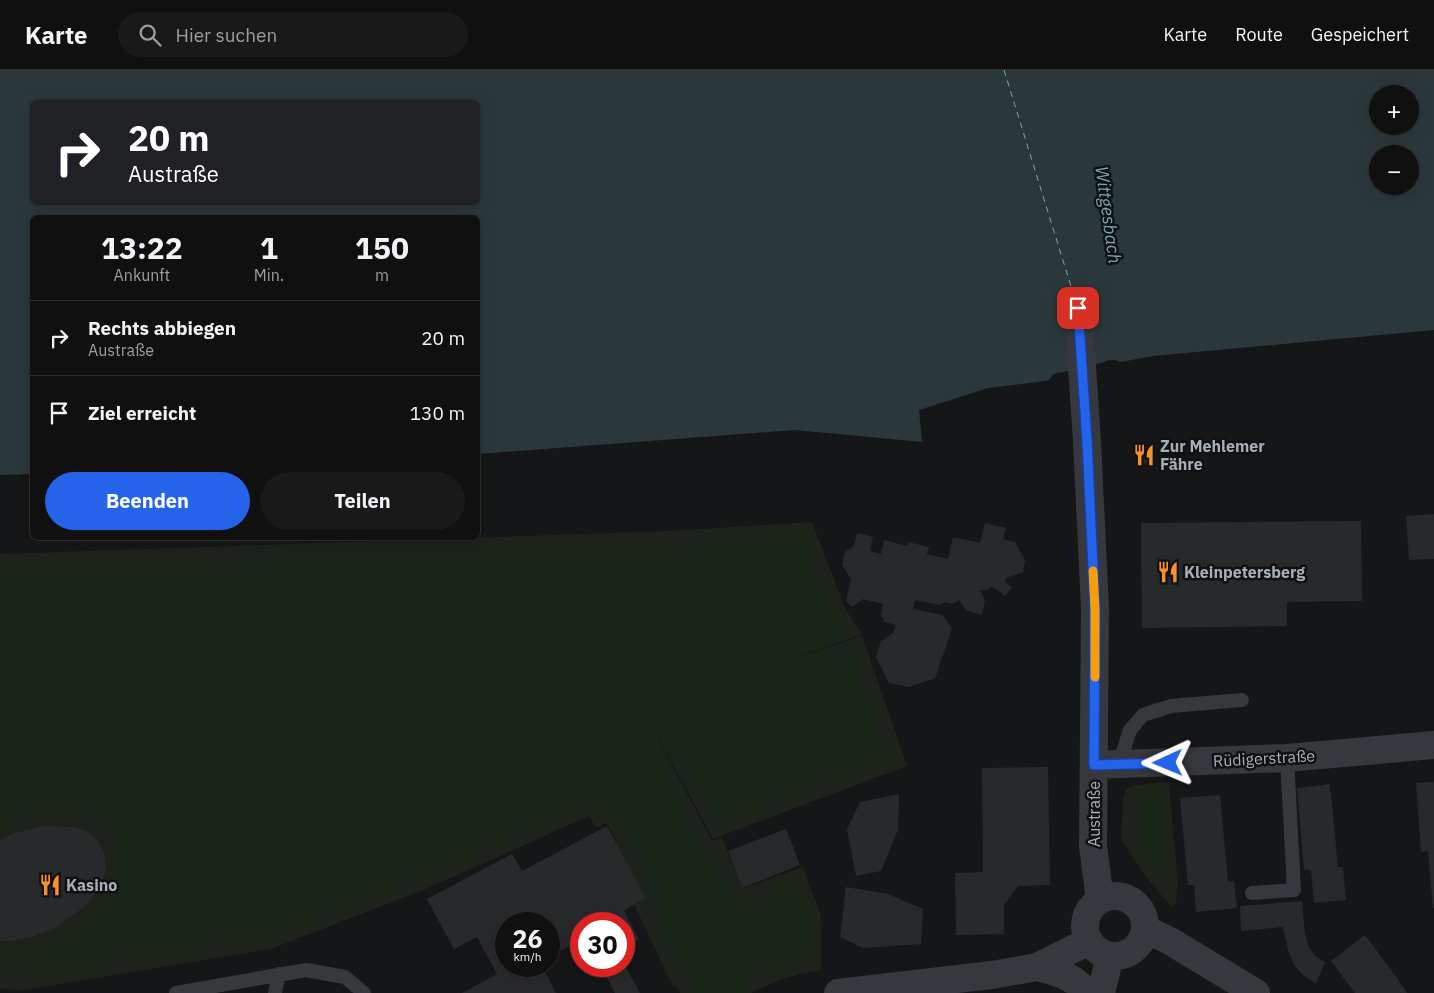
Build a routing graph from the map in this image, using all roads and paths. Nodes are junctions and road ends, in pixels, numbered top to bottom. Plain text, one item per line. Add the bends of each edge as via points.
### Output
1 (1078, 308) dead end
2 (1242, 700) dead end
3 (1434, 745) edge
4 (1287, 758) junction
5 (1107, 764) junction
6 (1252, 893) dead end
7 (1100, 900) junction
8 (1145, 929) junction
9 (1099, 948) junction
10 (1037, 967) junction
11 (279, 974) junction
12 (176, 993) edge
13 (276, 993) edge
14 (364, 993) edge
15 (838, 993) edge
16 (1086, 993) edge
17 (1101, 993) edge
18 (1256, 993) edge

1 - 5 street, Austraße
2 - 5 lane via 1171,706 1143,715
3 - 4 street, Rüdigerstraße
4 - 5 street, Rüdigerstraße
4 - 6 lane via 1294,890
5 - 7 street, Austraße via 1093,846
7 - 8 street via 1118,896 1134,902 1141,910
7 - 9 street via 1086,916 1085,927
8 - 9 street via 1142,940 1130,952 1120,956
8 - 18 street
9 - 10 street
9 - 17 street
10 - 15 street
10 - 16 street via 1065,974 1082,986
11 - 12 lane
11 - 13 lane
11 - 14 lane via 306,970 345,976

